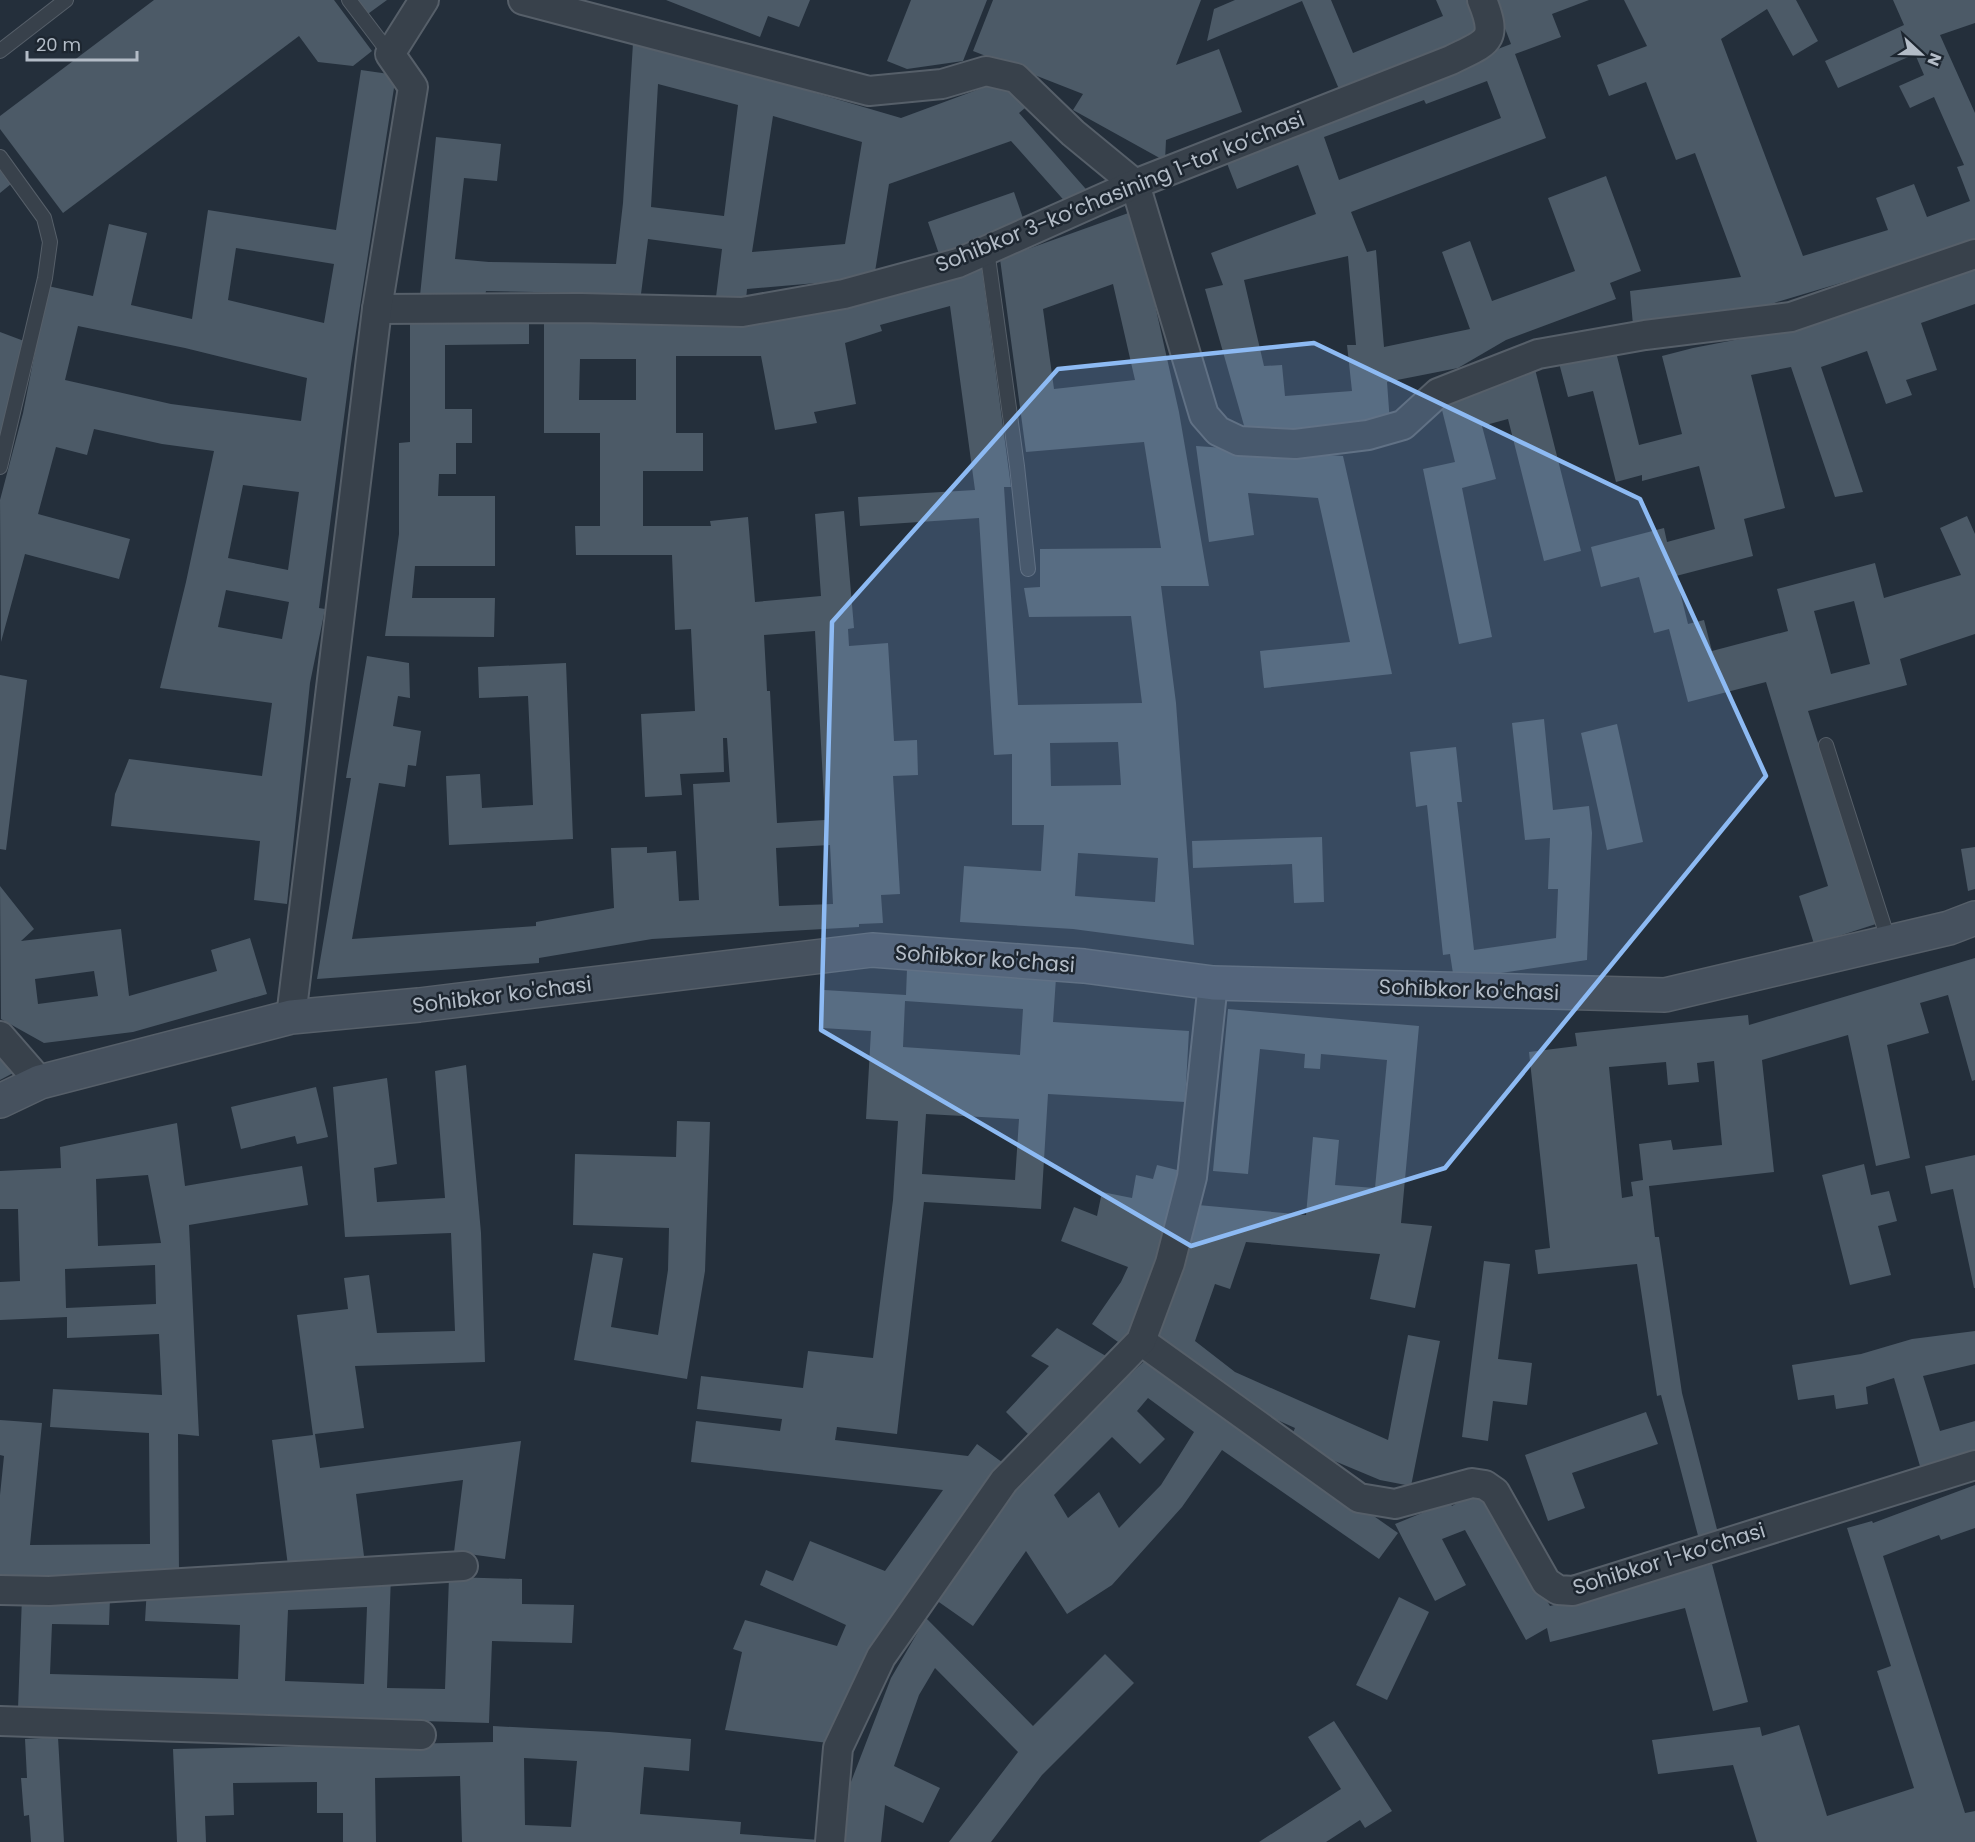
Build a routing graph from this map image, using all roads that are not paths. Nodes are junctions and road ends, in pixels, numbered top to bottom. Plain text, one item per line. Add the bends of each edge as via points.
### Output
1 (66, 0) edge
2 (349, 0) edge
3 (424, 0) edge
4 (523, 0) edge
5 (1482, 0) edge
6 (0, 51) edge
7 (390, 54) junction
8 (0, 157) edge
9 (1136, 184) junction
10 (987, 250) junction
11 (1975, 254) edge
12 (377, 309) junction
13 (0, 466) edge
14 (1028, 569) dead end
15 (1826, 745) dead end
16 (1975, 918) edge
17 (1888, 942) junction
18 (1213, 983) junction
19 (291, 1017) junction
20 (0, 1036) edge
21 (40, 1082) junction
22 (0, 1101) edge
23 (1141, 1341) junction
24 (1975, 1465) edge
25 (463, 1566) dead end
26 (0, 1590) edge
27 (0, 1721) edge
28 (421, 1735) dead end
29 (830, 1842) edge

1 - 6 lane
2 - 7 lane
3 - 7 street
4 - 9 street via 869,91 942,84 986,71 1016,78 1073,133
5 - 9 street, Sohibkor 3-ko‘chasining 1-tor ko‘chasi via 1491,27 1489,37 1478,46
7 - 12 street via 413,87
8 - 13 lane via 44,218 50,242
9 - 10 street, Sohibkor 3-ko‘chasining 1-tor ko‘chasi
9 - 11 street via 1204,415 1218,431 1239,441 1294,444 1368,435 1403,425 1438,393 1538,354 1645,335 1791,317
10 - 12 street, Sohibkor 3-ko‘chasining 1-tor ko‘chasi via 958,263 844,294 742,312
10 - 14 lane
12 - 19 street
15 - 17 lane
16 - 17 street, Sohibkor ko'chasi
17 - 18 street, Sohibkor ko'chasi via 1665,995
18 - 19 street, Sohibkor ko'chasi via 1084,966 872,950
18 - 23 street via 1192,1177 1170,1263
19 - 21 street, Sohibkor ko'chasi
20 - 21 street
21 - 22 street, Sohibkor ko'chasi
23 - 24 street, Sohibkor 1-koʼchasi via 1359,1498 1395,1504 1472,1483 1485,1485 1495,1492 1546,1582 1558,1590 1574,1592
23 - 29 street via 1004,1481 881,1657 838,1748
25 - 26 street via 49,1592
27 - 28 street

